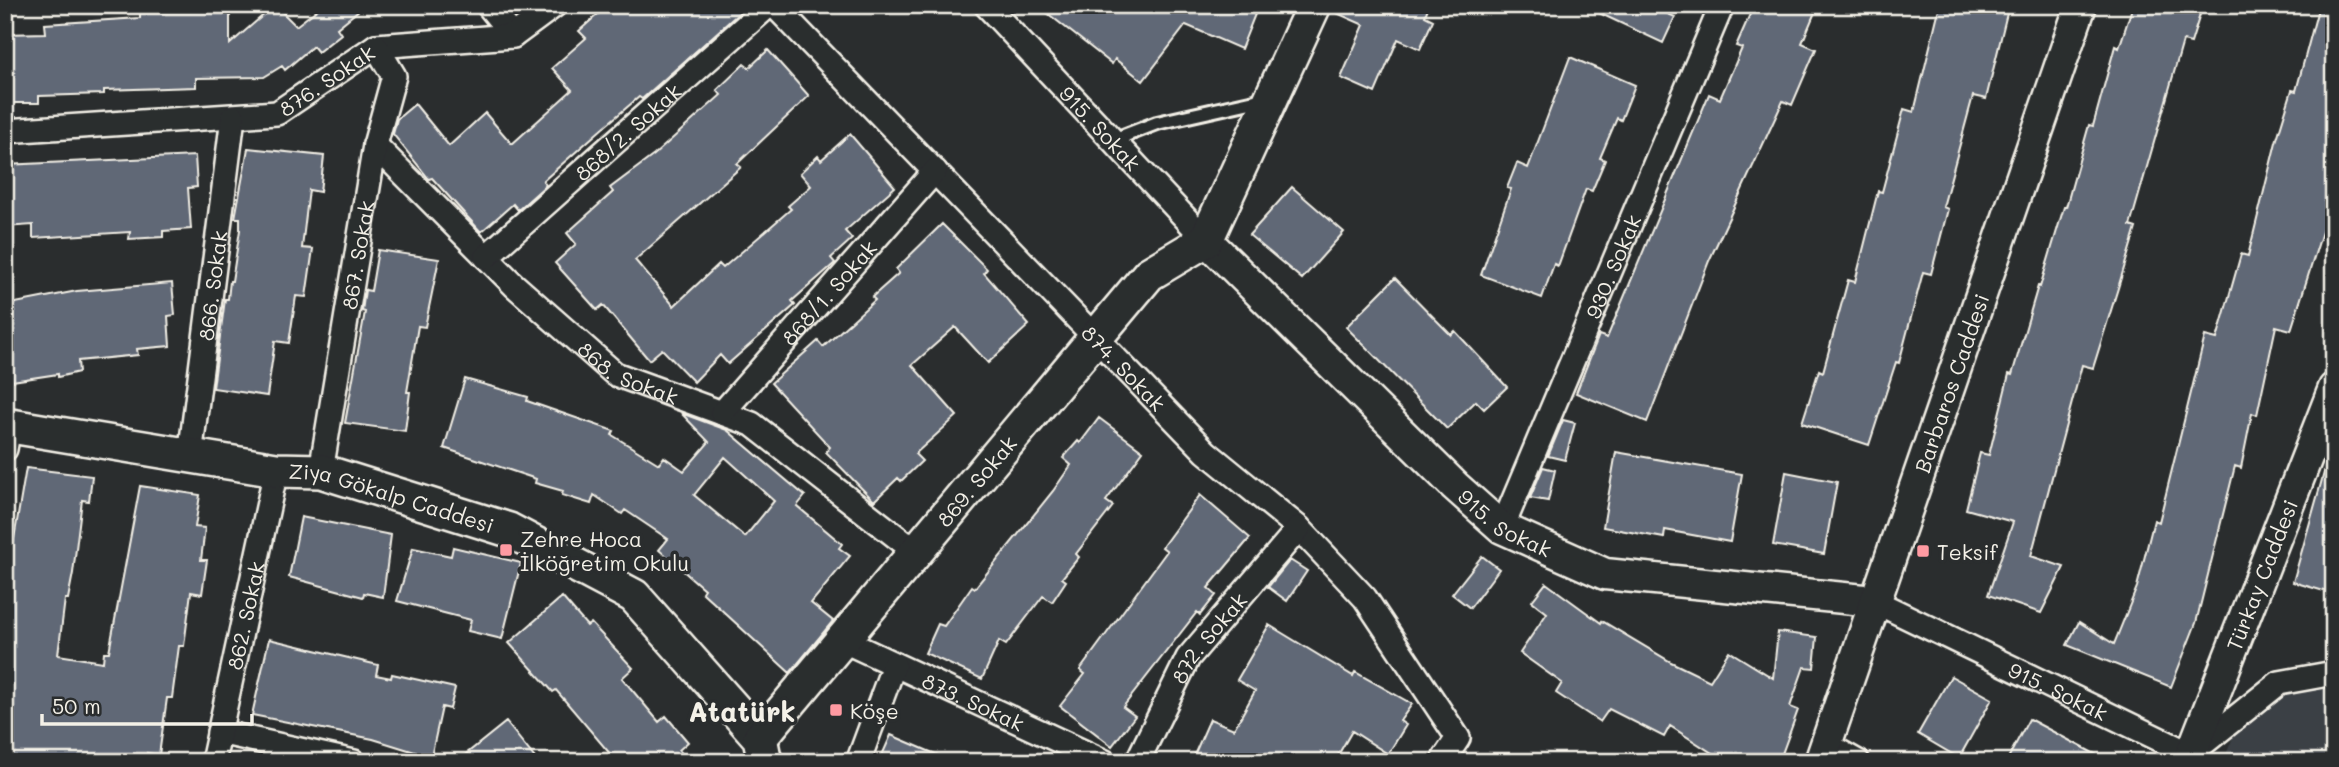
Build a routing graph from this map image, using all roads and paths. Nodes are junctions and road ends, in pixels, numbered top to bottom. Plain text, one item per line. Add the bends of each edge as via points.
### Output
1 (488, 5) edge
2 (555, 5) edge
3 (772, 5) edge
4 (986, 5) edge
5 (1314, 5) edge
6 (1722, 5) edge
7 (2081, 5) edge
8 (513, 36) junction
9 (376, 46) junction
10 (1271, 97) junction
11 (233, 117) junction
12 (5, 131) edge
13 (1112, 140) junction
14 (374, 145) junction
15 (935, 172) junction
16 (1206, 240) junction
17 (486, 257) junction
18 (1096, 338) junction
19 (2334, 388) edge
20 (722, 413) junction
21 (7, 434) edge
22 (190, 456) junction
23 (276, 470) junction
24 (321, 471) junction
25 (1299, 528) junction
26 (1502, 528) junction
27 (916, 552) junction
28 (1874, 601) junction
29 (842, 640) junction
30 (894, 665) junction
31 (2334, 673) edge
32 (219, 732) junction
33 (762, 750) edge
34 (1823, 753) edge
35 (2189, 758) edge
36 (213, 762) edge
37 (354, 762) edge
38 (858, 762) edge
39 (1105, 762) edge
40 (1138, 762) edge
41 (1442, 762) edge
42 (1858, 762) edge

1 - 8 street
2 - 8 street
3 - 15 street, 874. Sokak
3 - 17 street, 868/2. Sokak
4 - 13 street, 915. Sokak
5 - 10 main road
6 - 26 street, 930. Sokak
7 - 28 street, Barbaros Caddesi
8 - 9 street, 876. Sokak
9 - 11 street, 876. Sokak via 277,113
9 - 14 street, 867. Sokak via 394,76
10 - 13 lane via 1157,123
10 - 16 main road
11 - 12 street, 876. Sokak
11 - 22 street, 866. Sokak
13 - 16 street, 915. Sokak
14 - 17 street, 868. Sokak
14 - 24 street, 867. Sokak
15 - 18 street, 874. Sokak
15 - 20 street, 868/1. Sokak
16 - 18 main road, 869. Sokak via 1149,274
16 - 26 street, 915. Sokak
17 - 20 street, 868. Sokak via 615,374
18 - 25 street, 874. Sokak via 1206,452
18 - 27 main road, 869. Sokak
19 - 35 street, Türkay Caddesi
20 - 27 street, 868. Sokak via 752,424
21 - 22 main road, Ziya Gökalp Caddesi
22 - 23 main road, Ziya Gökalp Caddesi
23 - 24 main road, Ziya Gökalp Caddesi
23 - 32 street, 862. Sokak
24 - 33 main road, Ziya Gökalp Caddesi via 509,530 634,596
25 - 40 street, 872. Sokak via 1188,658
25 - 41 street, 874. Sokak via 1365,598 1458,738
26 - 28 street, 915. Sokak via 1605,574
27 - 29 main road, 869. Sokak
28 - 34 street, Barbaros Caddesi
28 - 35 street, 915. Sokak
29 - 30 street, 873. Sokak
29 - 33 main road, 869. Sokak
30 - 38 street
30 - 39 street, 873. Sokak
31 - 35 street via 2279,683
32 - 36 street, 862. Sokak
32 - 37 street
34 - 42 street

